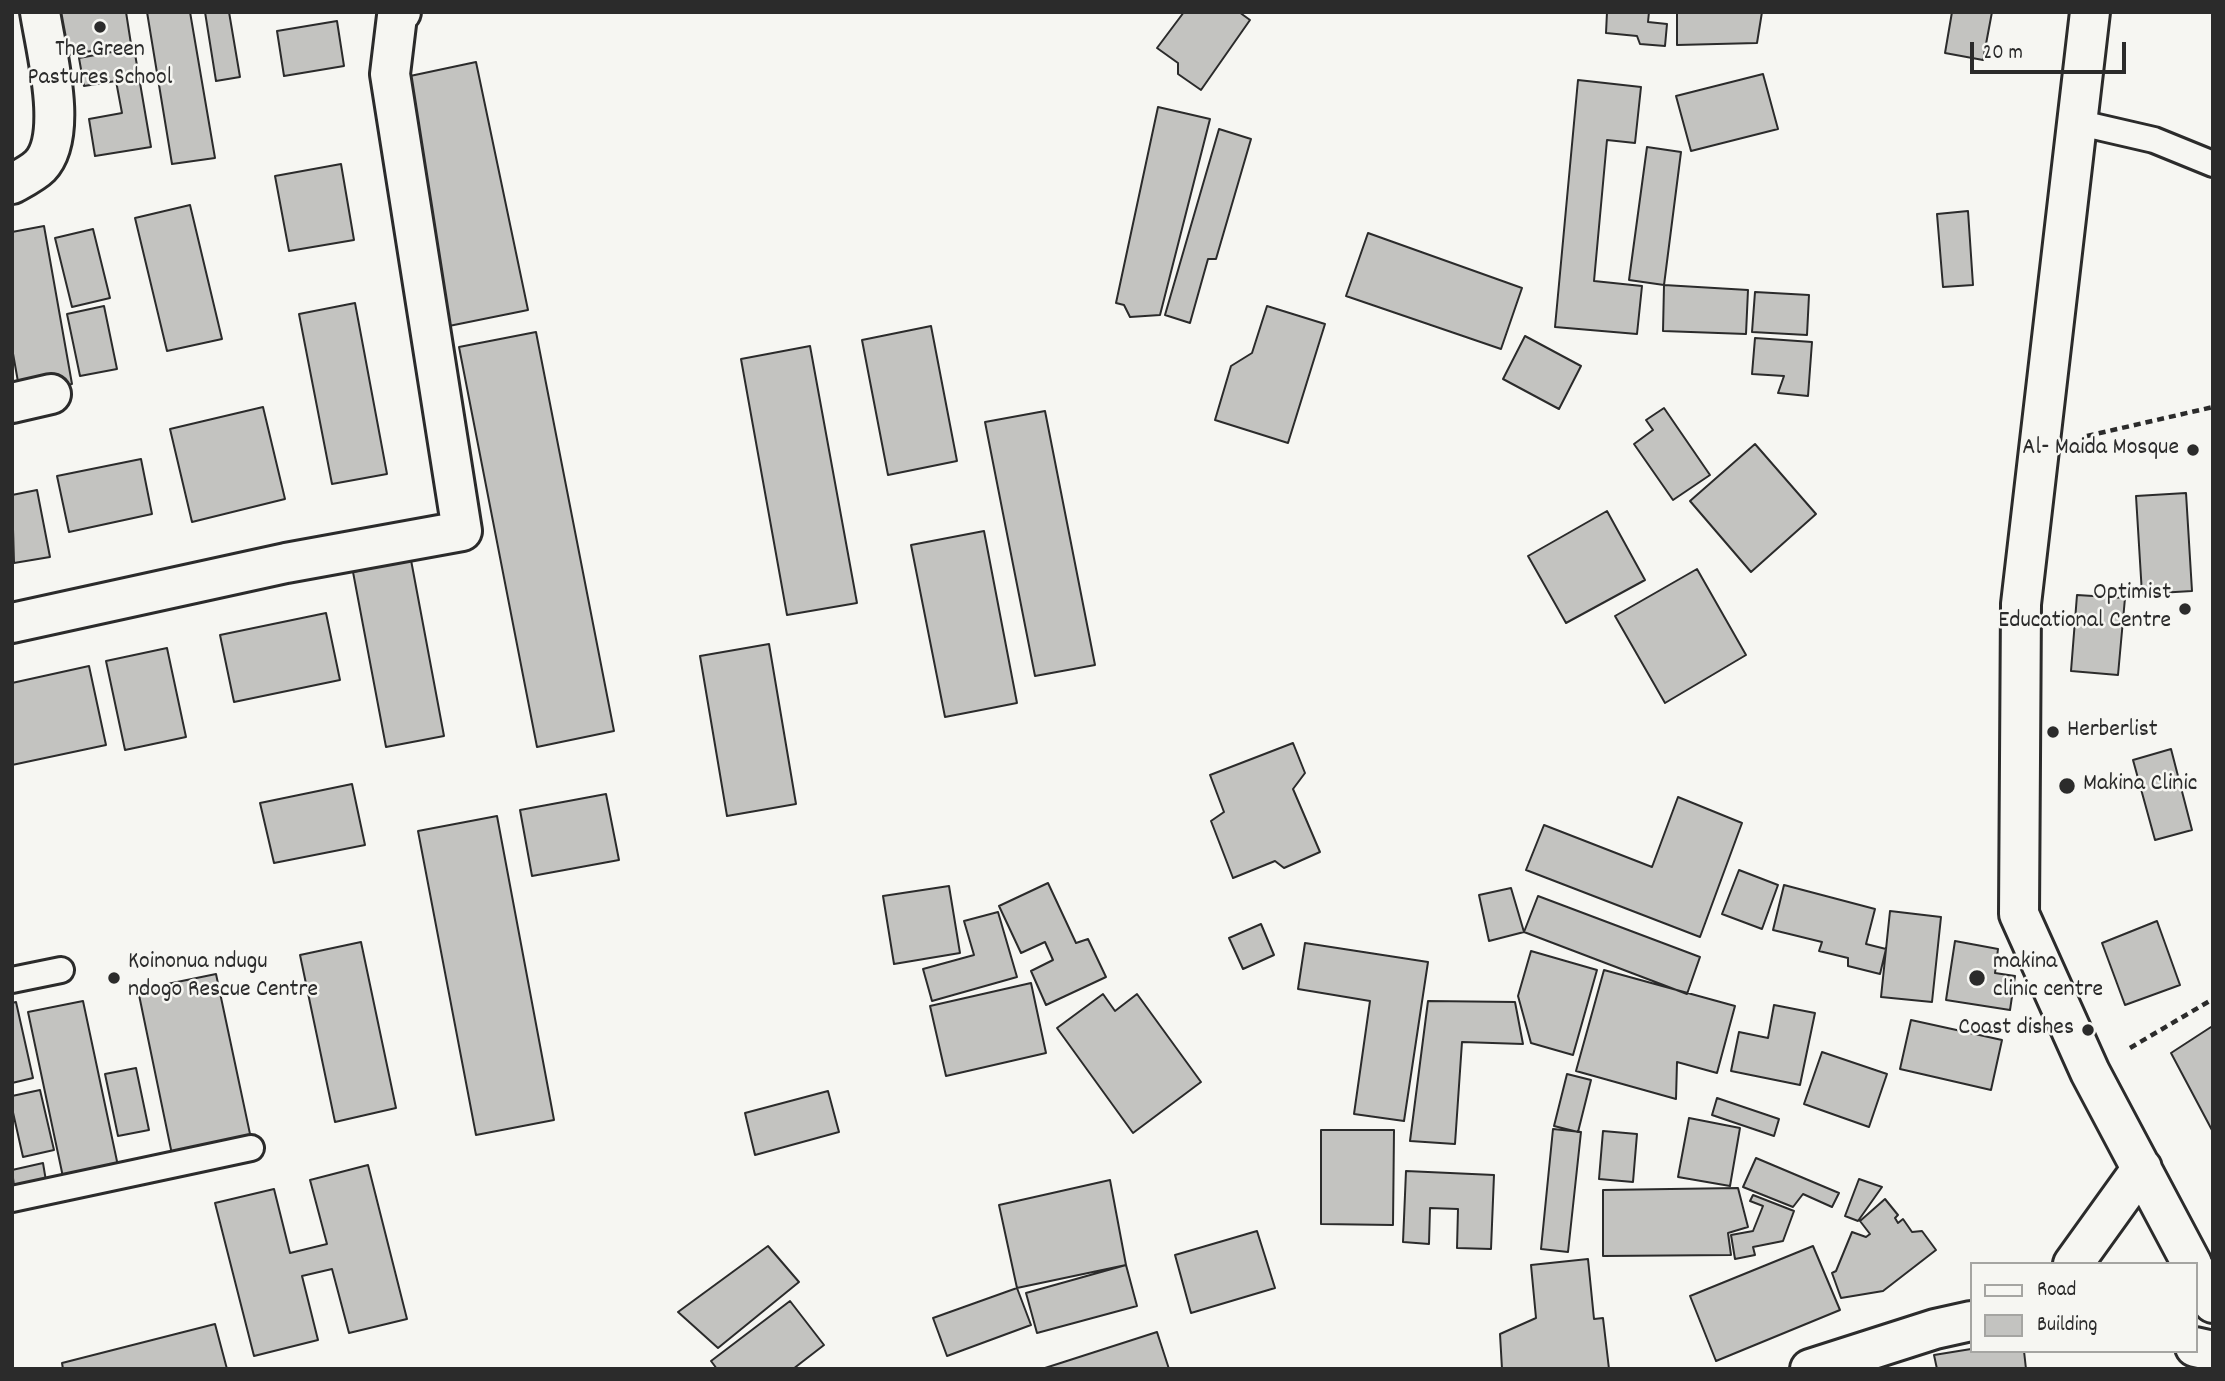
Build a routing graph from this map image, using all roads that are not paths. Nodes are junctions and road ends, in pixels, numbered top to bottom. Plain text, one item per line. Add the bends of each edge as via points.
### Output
1 (40, 12) edge
2 (401, 12) edge
3 (2090, 12) edge
4 (2076, 122) junction
5 (2213, 164) edge
6 (12, 184) edge
7 (51, 394) dead end
8 (12, 403) edge
9 (12, 623) edge
10 (61, 970) dead end
11 (12, 981) edge
12 (251, 1148) dead end
13 (2141, 1168) junction
14 (12, 1199) edge
15 (2074, 1262) edge
16 (2191, 1262) edge
17 (2197, 1274) edge
18 (2213, 1304) edge
19 (1969, 1321) edge
20 (1810, 1369) edge

1 - 6 street via 56,119 51,148 40,166
2 - 9 street via 390,74 462,531
3 - 4 street
4 - 5 lane via 2154,140
4 - 13 street via 2021,604 2020,914 2090,1072
7 - 8 street
10 - 11 lane
12 - 14 lane
13 - 15 street
13 - 16 street
17 - 18 street
19 - 20 street

